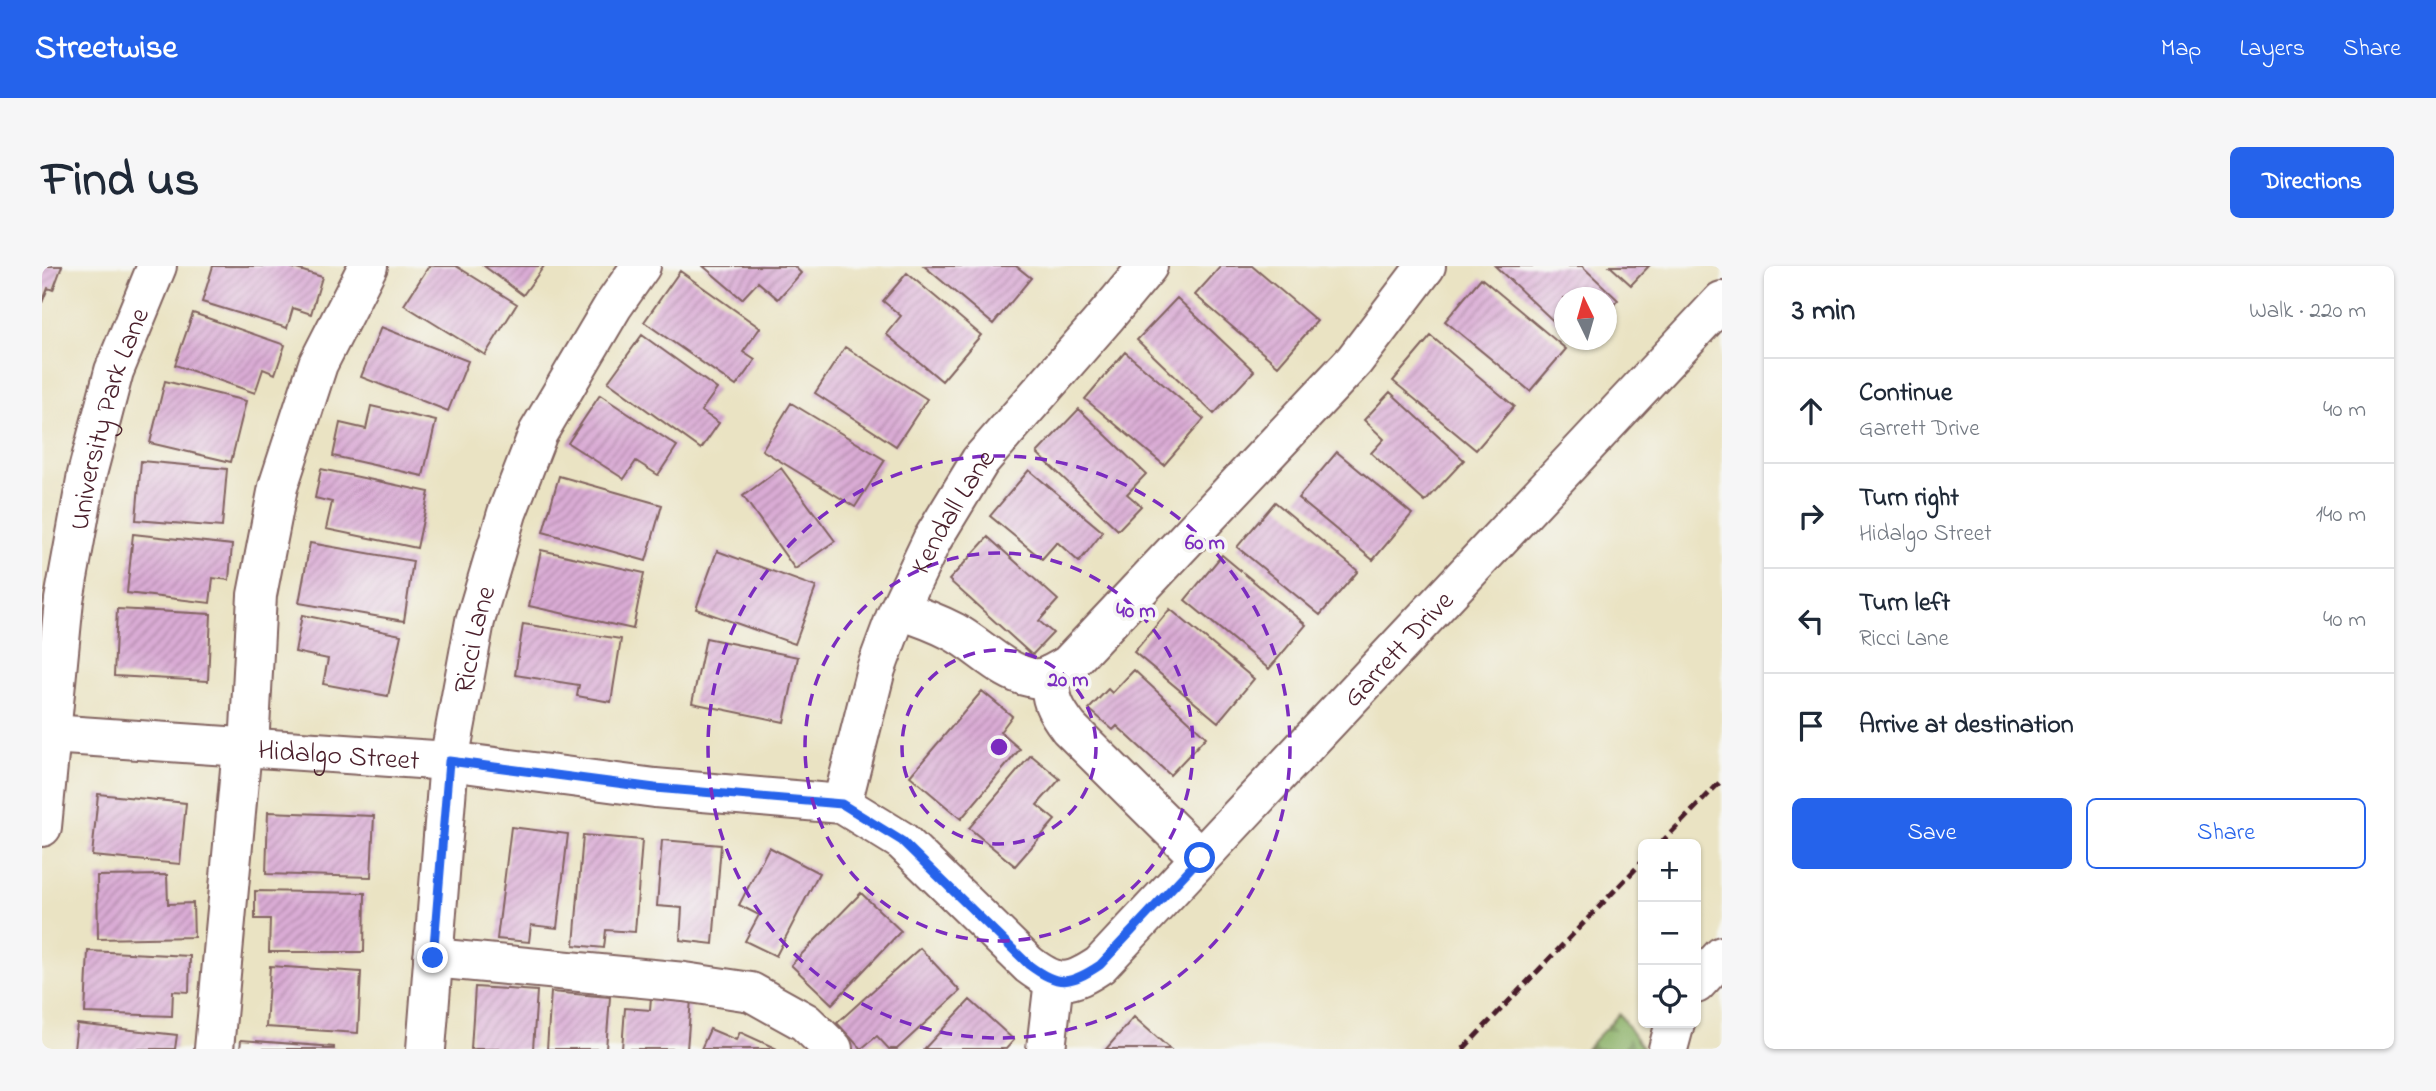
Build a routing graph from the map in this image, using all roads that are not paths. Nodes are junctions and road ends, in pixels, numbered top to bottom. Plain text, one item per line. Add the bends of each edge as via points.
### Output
1 (157, 266) edge
2 (368, 266) edge
3 (641, 266) edge
4 (1148, 266) edge
5 (1426, 270) edge
6 (1722, 301) edge
7 (899, 610) junction
8 (1050, 675) junction
9 (45, 732) edge
10 (246, 748) junction
11 (449, 761) junction
12 (842, 804) junction
13 (42, 827) edge
14 (1200, 858) junction
15 (1722, 956) edge
16 (433, 958) junction
17 (1701, 979) edge
18 (1060, 981) junction
19 (1674, 1028) edge
20 (214, 1049) edge
21 (426, 1049) edge
22 (833, 1049) edge
23 (1046, 1049) edge
24 (1668, 1049) edge

1 - 9 street, University Park Lane via 114,371 87,474
2 - 10 street via 318,365 278,487 257,594
3 - 11 street, Ricci Lane via 538,433 507,513 475,621
4 - 7 street, Kendall Lane via 980,461 932,540
5 - 8 street via 1354,361 1068,665
6 - 14 street, Garrett Drive
7 - 8 street via 954,632 1019,674 1035,679
7 - 12 street, Kendall Lane via 876,669
8 - 14 street via 1055,710 1069,728
9 - 10 street, Hidalgo Street
9 - 13 street, University Park Lane
10 - 11 street, Hidalgo Street
10 - 20 street
11 - 12 street, Hidalgo Street via 655,788
11 - 16 street, Ricci Lane
12 - 18 street, Hidalgo Street via 902,841 1029,965 1046,978
14 - 18 street, Garrett Drive via 1100,965 1081,978
15 - 17 street
16 - 21 street, Ricci Lane
16 - 22 street via 751,992 805,1022
18 - 23 street
19 - 24 street

